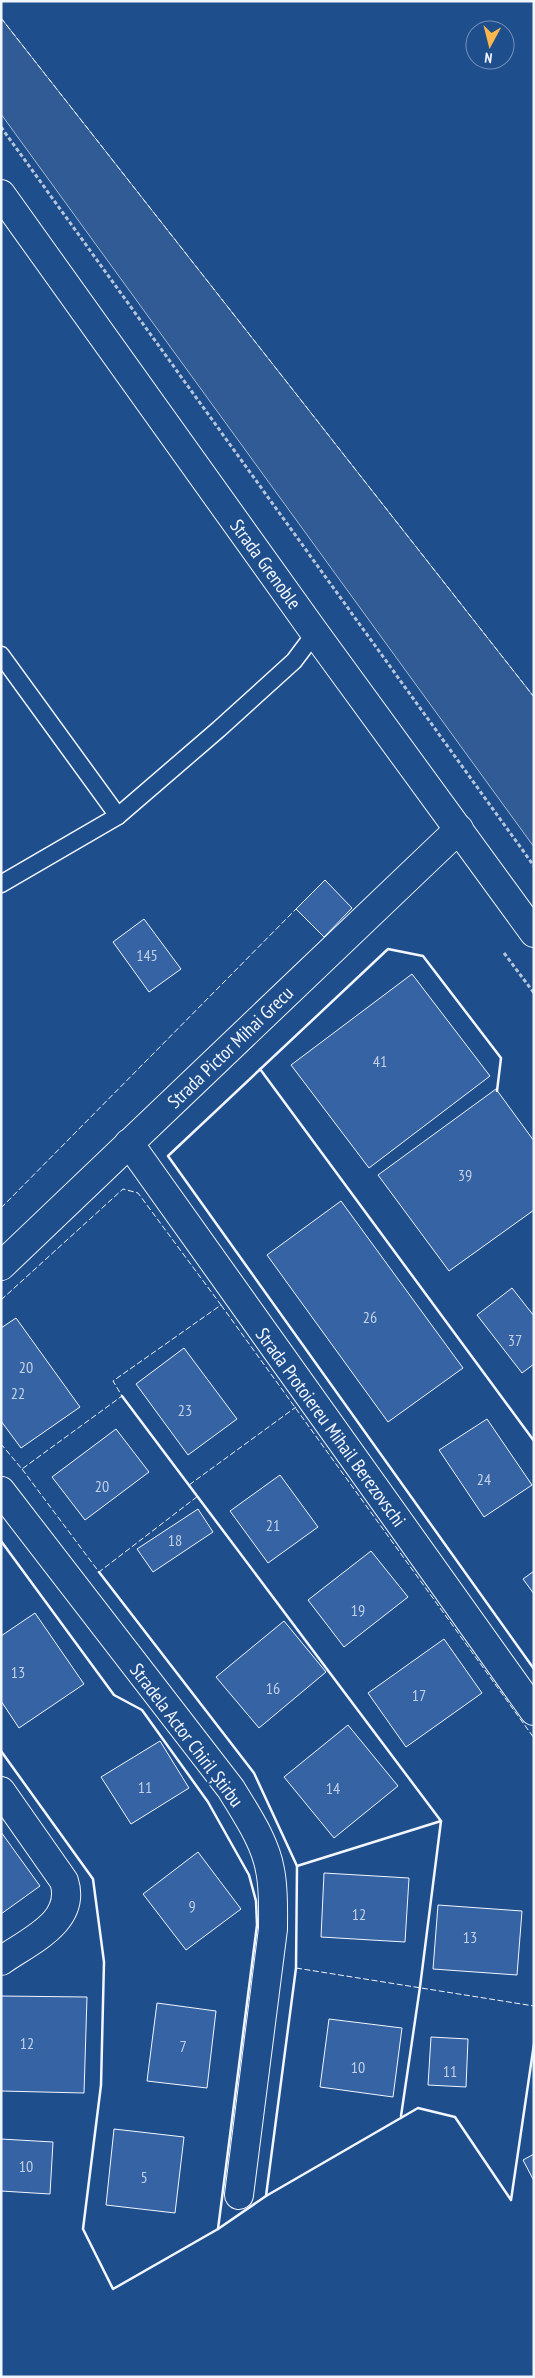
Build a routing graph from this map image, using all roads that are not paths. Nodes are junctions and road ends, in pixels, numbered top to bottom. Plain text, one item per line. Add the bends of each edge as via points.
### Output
1 (1, 194) edge
2 (315, 633) junction
3 (1, 655) edge
4 (118, 816) junction
5 (459, 829) junction
6 (1, 884) edge
7 (534, 933) edge
8 (129, 1143) junction
9 (1, 1266) edge
10 (1, 1491) edge
11 (534, 1711) edge
12 (1, 1791) edge
13 (1, 1961) edge
14 (239, 2195) dead end

1 - 2 street, Strada Grenoble
2 - 4 lane via 294,661
2 - 5 street, Strada Grenoble
3 - 4 lane
4 - 6 lane
5 - 7 street, Strada Grenoble
5 - 8 street, Strada Pictor Mihai Grecu
8 - 9 street, Strada Pictor Mihai Grecu
8 - 11 street, Strada Protoiereu Mihail Berezovschi
10 - 14 street, Stradela Actor Chiril Știrbu via 231,1789 257,1833 270,1869 274,1897 273,1929
12 - 13 street via 64,1881 68,1892 58,1921

